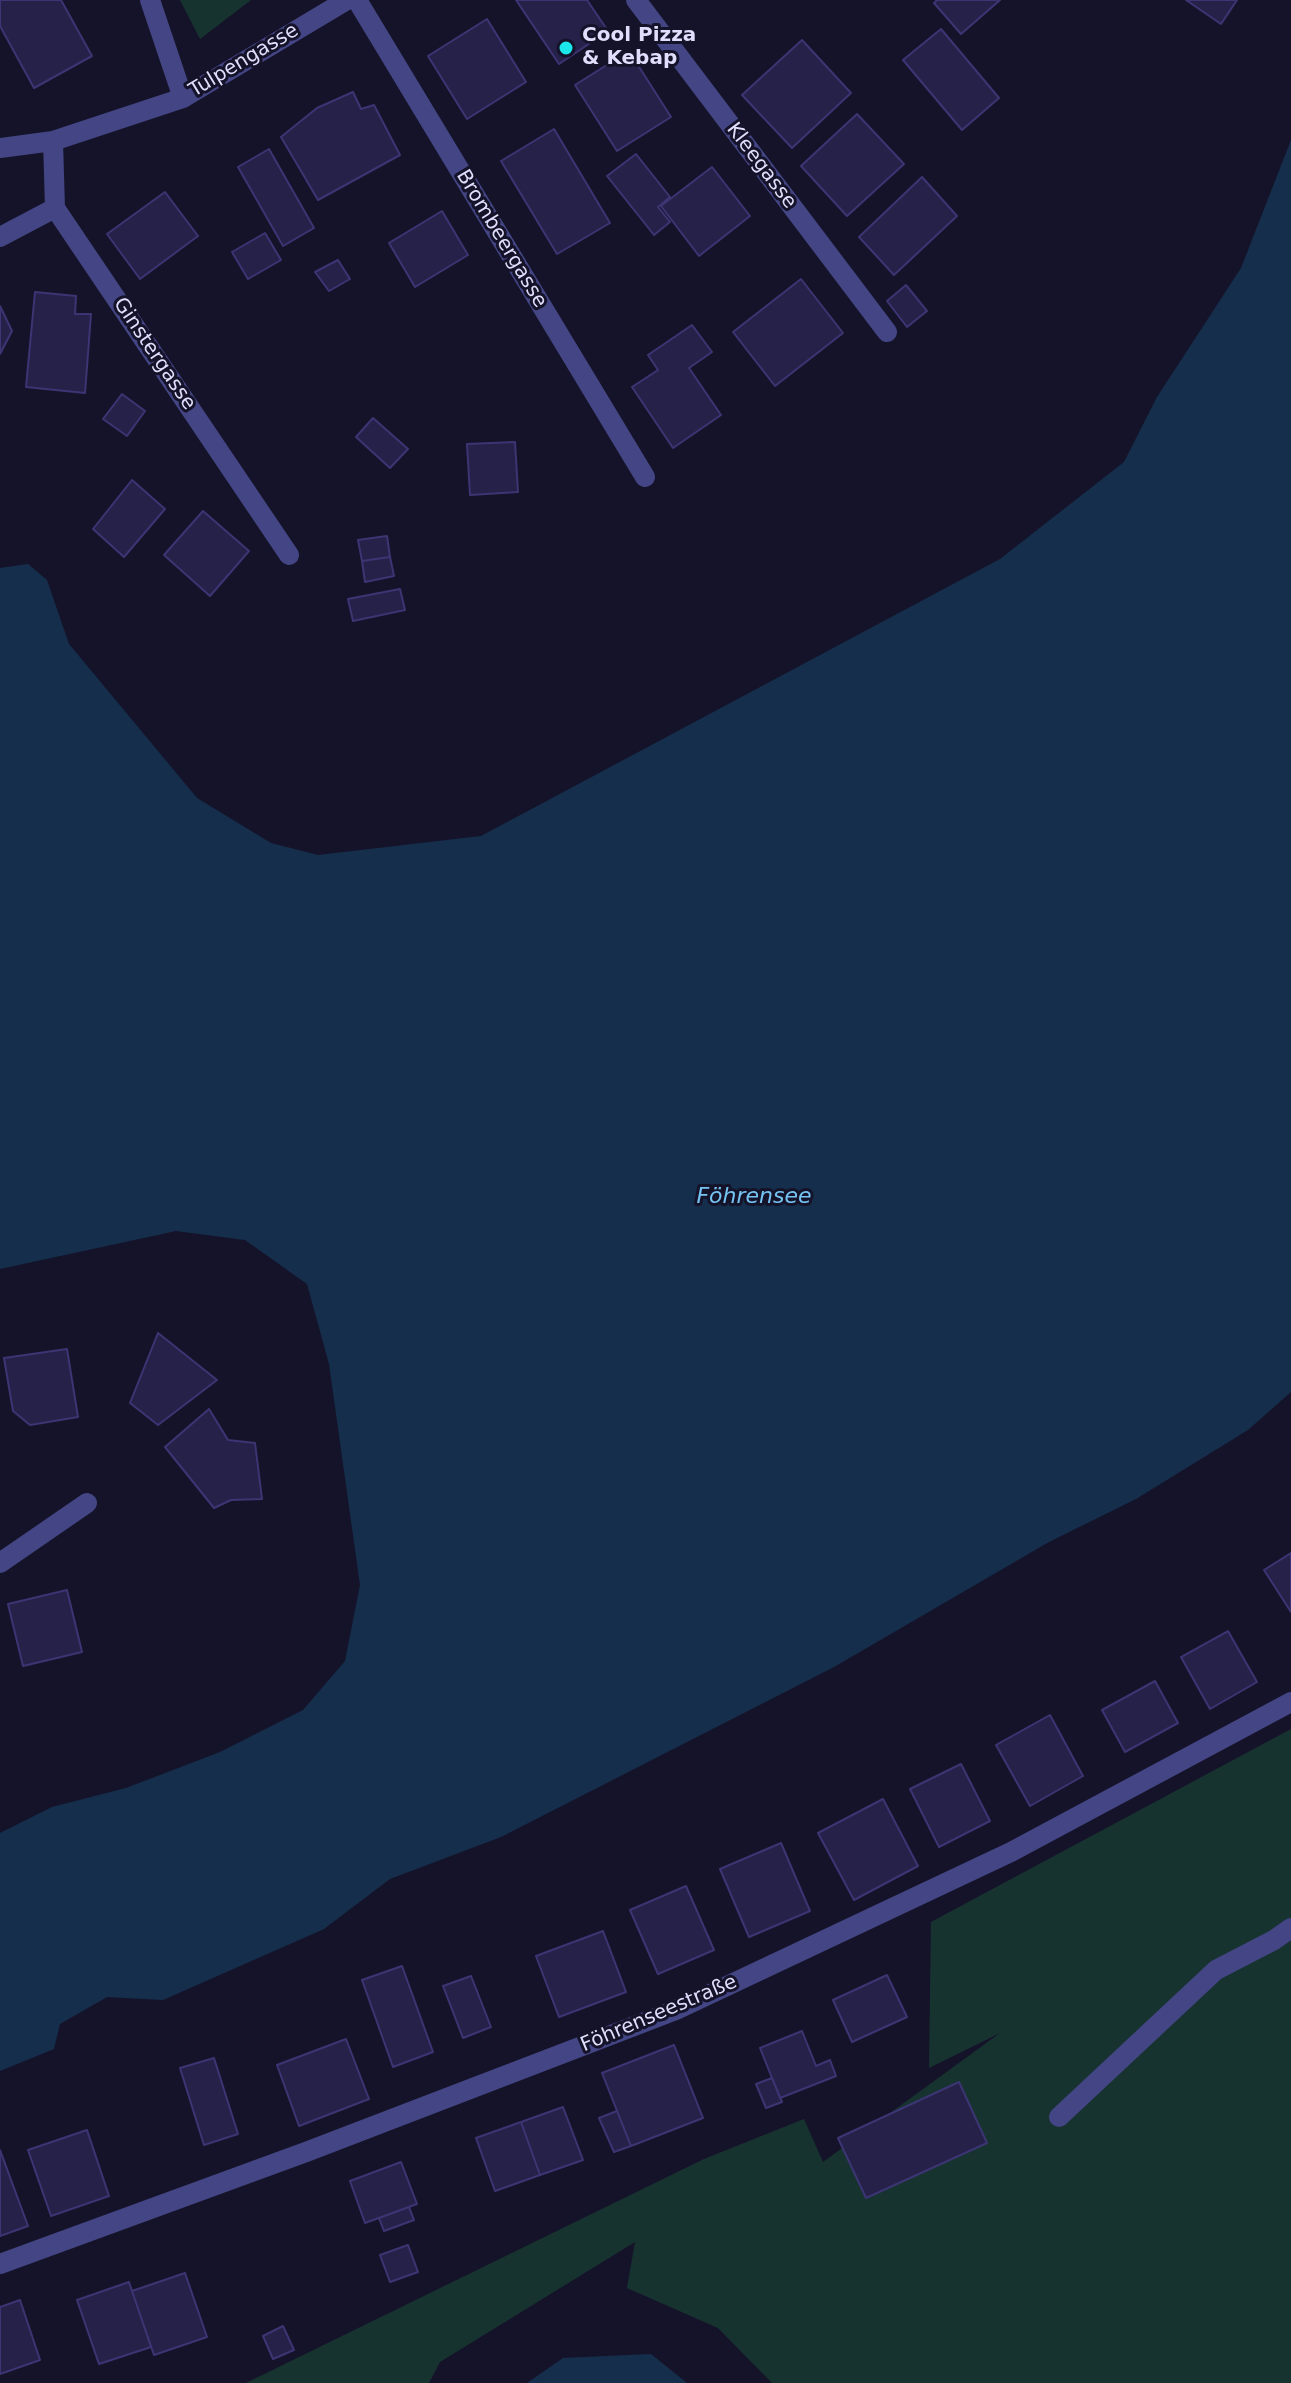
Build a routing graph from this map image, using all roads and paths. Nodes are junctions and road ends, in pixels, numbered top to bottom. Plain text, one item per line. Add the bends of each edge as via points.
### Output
1 (150, 0) edge
2 (347, 0) edge
3 (357, 0) edge
4 (636, 0) edge
5 (183, 98) junction
6 (53, 141) junction
7 (0, 148) edge
8 (55, 208) junction
9 (0, 237) edge
10 (887, 332) dead end
11 (645, 477) dead end
12 (289, 555) dead end
13 (87, 1503) dead end
14 (0, 1563) edge
15 (1291, 1702) edge
16 (1291, 1928) edge
17 (1059, 2117) dead end
18 (0, 2264) edge

1 - 5 street, Tulpengasse
2 - 5 street, Tulpengasse
3 - 11 street, Brombeergasse
4 - 10 street, Kleegasse
5 - 6 street, Tulpengasse
6 - 7 street, Tulpengasse
6 - 8 street
8 - 9 street
8 - 12 street, Ginstergasse
13 - 14 street
15 - 18 street, Föhrenseestraße via 1011,1852 676,2010
16 - 17 street via 1216,1970

